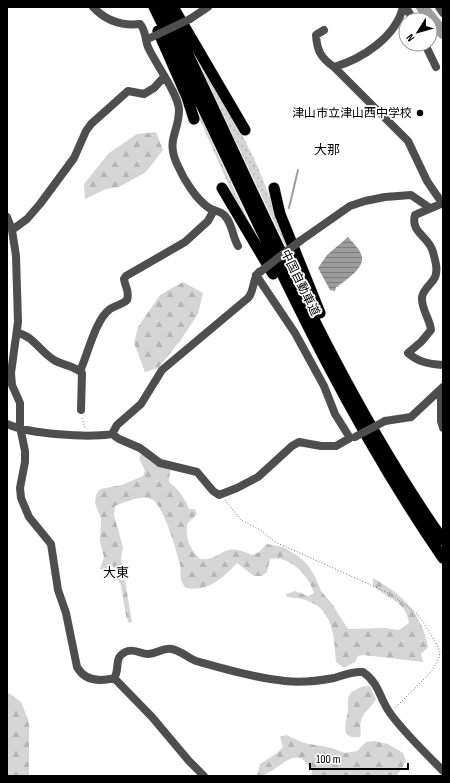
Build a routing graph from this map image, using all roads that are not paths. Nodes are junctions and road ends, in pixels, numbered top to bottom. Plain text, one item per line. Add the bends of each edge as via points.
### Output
1 (93, 7) edge
2 (147, 7) edge
3 (154, 7) edge
4 (165, 7) edge
5 (173, 7) edge
6 (208, 7) edge
7 (405, 7) edge
8 (439, 7) edge
9 (443, 13) edge
10 (324, 30) dead end
11 (148, 39) junction
12 (429, 52) edge
13 (334, 67) junction
14 (436, 67) dead end
15 (164, 77) junction
16 (194, 119) dead end
17 (245, 130) dead end
18 (222, 188) dead end
19 (274, 188) dead end
20 (443, 203) edge
21 (430, 208) junction
22 (214, 210) junction
23 (8, 224) edge
24 (238, 246) dead end
25 (258, 274) junction
26 (17, 333) junction
27 (321, 355) junction
28 (443, 365) edge
29 (80, 371) junction
30 (348, 383) junction
31 (442, 388) edge
32 (81, 410) road end
33 (7, 424) edge
34 (20, 427) junction
35 (443, 428) edge
36 (112, 434) junction
37 (353, 438) junction
38 (443, 540) edge
39 (443, 558) edge
40 (114, 678) junction
41 (443, 772) edge
42 (204, 776) edge

1 - 11 street via 117,23 140,24
2 - 16 highway via 187,97
3 - 27 highway, 中国自動車道
4 - 30 highway, 中国自動車道 via 309,308
5 - 17 highway
6 - 11 street, bridge via 190,19
7 - 13 street via 401,18 388,36 351,62
8 - 9 street
10 - 13 street via 316,35 317,50 325,62
11 - 15 street
12 - 14 street
13 - 20 street via 408,141 427,181
15 - 22 street via 178,103 179,110 171,142 177,166 204,204
15 - 23 street via 148,92 140,94 128,91 123,94 91,124 74,158 40,204 27,219
18 - 27 highway
19 - 30 highway via 280,214 314,301 342,360
20 - 21 street
21 - 25 street, bridge via 411,195 385,197 350,206
21 - 28 street via 415,215 413,222 415,229 432,249 437,271 422,296 422,304 431,330 408,353 415,359 429,364
22 - 24 street via 224,214
22 - 29 street via 208,221 185,242 126,276 124,279 129,295 127,300 106,313
23 - 26 street via 16,256
25 - 36 street via 254,289 248,298 162,370 141,404 117,425
25 - 37 street via 295,333 324,386 335,414
26 - 29 street via 27,336 54,361
26 - 34 street via 13,346 11,373 12,385 20,403
27 - 39 highway, 中国自動車道 via 399,492
29 - 32 street
30 - 38 highway, 中国自動車道 via 405,482
31 - 35 street
31 - 37 street, bridge via 411,417 385,421
33 - 34 street
34 - 36 street via 67,434
34 - 40 street via 25,462 20,488 21,498 29,517 51,544 58,590 66,613 77,667 92,680
36 - 37 street via 137,446 160,463 197,472 213,491 222,494 258,477 299,442 336,446
40 - 41 street via 120,655 133,650 151,654 164,649 172,649 202,662 285,681 314,681 363,672 377,686 390,713
40 - 42 street

